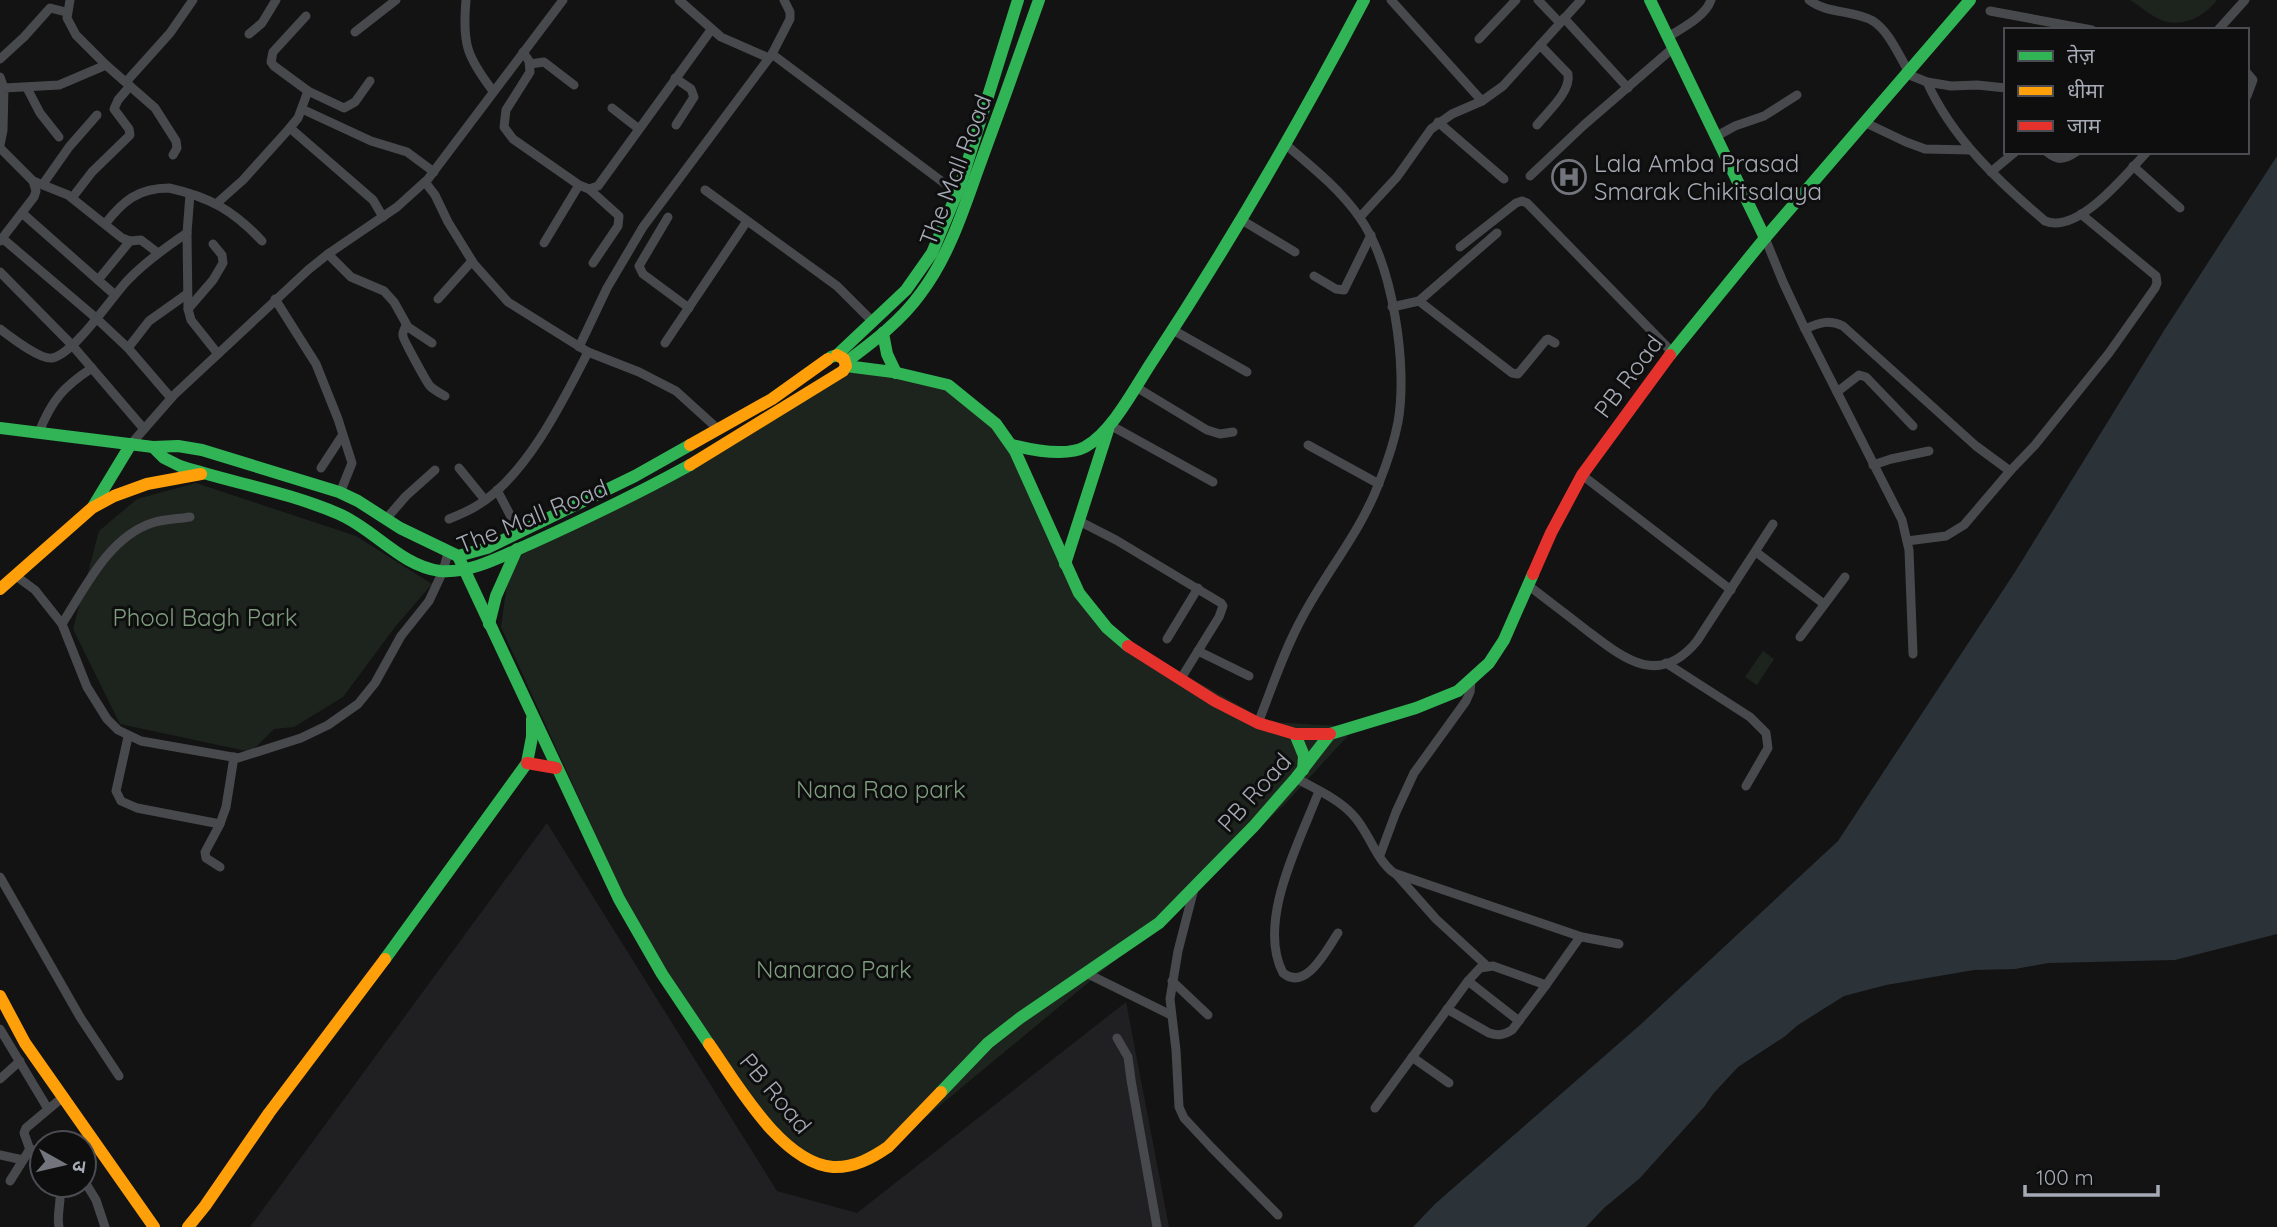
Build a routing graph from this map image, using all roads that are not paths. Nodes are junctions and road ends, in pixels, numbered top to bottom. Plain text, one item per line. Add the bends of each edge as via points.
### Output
1 (70, 0) edge
2 (193, 0) edge
3 (276, 0) edge
4 (396, 0) edge
5 (466, 0) edge
6 (563, 0) edge
7 (679, 0) edge
8 (784, 0) edge
9 (1018, 0) edge
10 (1039, 0) edge
11 (1364, 0) edge
12 (1391, 0) edge
13 (1516, 0) edge
14 (1538, 0) edge
15 (1581, 0) edge
16 (1650, 0) edge
17 (1711, 0) edge
18 (1809, 0) edge
19 (1970, 0) edge
20 (2245, 0) edge
21 (1990, 11) dead end
22 (66, 12) junction
23 (306, 16) dead end
24 (1562, 20) junction
25 (2081, 28) edge
26 (2220, 28) edge
27 (711, 30) junction
28 (355, 32) dead end
29 (249, 34) dead end
30 (1479, 39) dead end
31 (1671, 43) junction
32 (1540, 45) junction
33 (523, 52) junction
34 (770, 56) junction
35 (0, 59) edge
36 (530, 64) junction
37 (106, 65) junction
38 (1908, 73) junction
39 (2249, 75) edge
40 (0, 76) edge
41 (675, 78) junction
42 (370, 81) dead end
43 (1927, 82) junction
44 (128, 84) junction
45 (573, 85) dead end
46 (4, 88) junction
47 (27, 88) junction
48 (1628, 88) junction
49 (2004, 88) edge
50 (308, 91) junction
51 (494, 91) junction
52 (2249, 91) edge
53 (1797, 95) dead end
54 (1482, 101) junction
55 (612, 108) dead end
56 (302, 109) junction
57 (97, 115) dead end
58 (1438, 122) junction
59 (1866, 123) junction
60 (676, 125) dead end
61 (1537, 125) dead end
62 (290, 128) junction
63 (639, 129) junction
64 (59, 137) dead end
65 (1714, 137) junction
66 (1285, 144) junction
67 (1971, 150) junction
68 (2, 152) edge
69 (2013, 154) edge
70 (2050, 154) edge
71 (2073, 154) edge
72 (2145, 154) edge
73 (173, 155) dead end
74 (2133, 166) junction
75 (434, 172) junction
76 (1991, 172) junction
77 (1530, 176) dead end
78 (1504, 178) dead end
79 (425, 182) junction
80 (38, 183) junction
81 (579, 185) junction
82 (589, 189) junction
83 (705, 190) dead end
84 (190, 194) junction
85 (962, 196) junction
86 (72, 198) junction
87 (216, 204) junction
88 (2180, 208) dead end
89 (22, 213) junction
90 (2081, 214) junction
91 (383, 216) junction
92 (668, 217) dead end
93 (1360, 217) junction
94 (1240, 219) junction
95 (747, 221) junction
96 (105, 224) junction
97 (187, 233) junction
98 (1497, 233) dead end
99 (1371, 235) junction
100 (1765, 238) junction
101 (1, 239) edge
102 (130, 241) junction
103 (262, 241) dead end
104 (544, 243) dead end
105 (213, 244) dead end
106 (1460, 247) dead end
107 (1295, 252) dead end
108 (158, 253) junction
109 (328, 254) junction
110 (472, 261) junction
111 (593, 263) dead end
112 (0, 272) edge
113 (1314, 276) dead end
114 (98, 280) junction
115 (187, 294) junction
116 (115, 295) junction
117 (275, 299) junction
118 (438, 299) dead end
119 (1419, 301) junction
120 (1392, 307) junction
121 (689, 308) junction
122 (188, 309) junction
123 (96, 318) junction
124 (873, 322) junction
125 (406, 325) junction
126 (0, 329) edge
127 (1805, 329) junction
128 (1173, 330) junction
129 (883, 333) junction
130 (432, 343) dead end
131 (665, 343) dead end
132 (1555, 343) dead end
133 (72, 345) junction
134 (128, 348) junction
135 (584, 350) junction
136 (1672, 352) junction
137 (218, 354) junction
138 (839, 363) junction
139 (92, 368) junction
140 (1247, 372) dead end
141 (896, 373) junction
142 (1136, 387) junction
143 (1837, 392) junction
144 (445, 396) dead end
145 (171, 398) junction
146 (1110, 426) junction
147 (1913, 426) dead end
148 (0, 428) edge
149 (144, 429) junction
150 (718, 429) junction
151 (39, 432) junction
152 (1233, 432) dead end
153 (342, 436) junction
154 (131, 443) junction
155 (1012, 445) junction
156 (1308, 445) dead end
157 (153, 447) junction
158 (1929, 451) dead end
159 (1873, 465) junction
160 (321, 468) dead end
161 (459, 468) dead end
162 (435, 470) dead end
163 (2010, 471) junction
164 (202, 473) junction
165 (1582, 475) junction
166 (1213, 482) dead end
167 (1379, 485) junction
168 (497, 490) junction
169 (340, 493) junction
170 (485, 500) junction
171 (92, 508) junction
172 (190, 517) dead end
173 (386, 519) junction
174 (449, 519) dead end
175 (1079, 521) junction
176 (1773, 524) dead end
177 (519, 532) junction
178 (1908, 541) junction
179 (517, 549) junction
180 (1756, 552) junction
181 (453, 555) junction
182 (1065, 564) junction
183 (464, 569) junction
184 (443, 571) junction
185 (16, 576) junction
186 (1844, 577) dead end
187 (1528, 586) junction
188 (1198, 588) junction
189 (0, 589) edge
190 (1731, 590) junction
191 (1824, 604) junction
192 (62, 624) junction
193 (489, 624) junction
194 (1800, 637) dead end
195 (1167, 639) dead end
196 (1198, 651) junction
197 (1913, 654) dead end
198 (1666, 663) junction
199 (1249, 676) dead end
200 (1180, 680) junction
201 (1471, 681) junction
202 (532, 716) junction
203 (1258, 723) junction
204 (1295, 734) junction
205 (1330, 734) junction
206 (128, 737) junction
207 (234, 757) junction
208 (527, 763) junction
209 (556, 768) junction
210 (1299, 774) junction
211 (1746, 786) dead end
212 (1319, 791) junction
213 (220, 824) junction
214 (1380, 855) junction
215 (220, 867) dead end
216 (1394, 873) junction
217 (0, 877) edge
218 (1196, 883) junction
219 (1338, 933) dead end
220 (1580, 937) junction
221 (1619, 944) dead end
222 (1487, 966) junction
223 (1087, 972) junction
224 (1172, 981) junction
225 (1468, 981) junction
226 (1546, 985) junction
227 (0, 996) edge
228 (1447, 1009) junction
229 (1171, 1015) junction
230 (1208, 1015) dead end
231 (1519, 1021) junction
232 (0, 1030) edge
233 (1117, 1038) dead end
234 (1412, 1057) junction
235 (19, 1061) junction
236 (119, 1076) dead end
237 (0, 1079) edge
238 (1449, 1083) dead end
239 (63, 1097) junction
240 (1375, 1108) dead end
241 (48, 1109) junction
242 (28, 1146) edge
243 (28, 1152) edge
244 (0, 1155) edge
245 (23, 1160) junction
246 (10, 1181) dead end
247 (60, 1199) edge
248 (95, 1199) edge
249 (1278, 1215) dead end
250 (59, 1227) edge
251 (105, 1227) edge
252 (154, 1227) edge
253 (188, 1227) edge
254 (1157, 1227) edge

1 - 22 street
2 - 44 street
3 - 29 street
4 - 28 street
5 - 51 street via 467,50
6 - 33 street
7 - 27 street
8 - 34 street via 790,19
9 - 85 street, The Mall Road
10 - 85 street, The Mall Road
11 - 66 street
12 - 54 street
13 - 30 street
14 - 24 street
15 - 24 street
16 - 31 street
17 - 31 street
18 - 38 street via 1873,21
19 - 38 street, PB Road
20 - 26 street
21 - 25 street
22 - 35 street via 50,8
22 - 37 street via 76,35
23 - 50 street via 273,52 271,62
24 - 32 street
24 - 48 street
27 - 34 street
27 - 41 street
31 - 48 street
31 - 65 street
32 - 54 street via 1503,86
32 - 61 street via 1569,79
33 - 36 street
33 - 51 street
34 - 85 street
34 - 135 street via 643,227 607,288
36 - 45 street via 544,62
36 - 81 street via 528,76 506,110 504,127 513,139
37 - 44 street
37 - 47 street via 59,85
38 - 43 street
38 - 59 street, PB Road
39 - 52 street via 2253,80
40 - 46 street
41 - 60 street via 691,89 694,97
41 - 63 street
42 - 50 street via 355,102 344,108
43 - 49 street
43 - 67 street
44 - 73 street via 162,117 177,145
44 - 86 street via 114,109 130,135
46 - 47 street
46 - 68 street
47 - 64 street
48 - 77 street
50 - 56 street
51 - 75 street
53 - 65 street via 1765,116
54 - 58 street
55 - 63 street
56 - 62 street
56 - 75 street via 407,152
57 - 80 street
58 - 78 street
58 - 93 street
59 - 67 street via 1925,149
59 - 100 street, PB Road
62 - 87 street
62 - 91 street via 373,200
63 - 82 street via 598,186
65 - 100 street
66 - 93 street
66 - 94 street
67 - 76 street
68 - 80 street
69 - 76 street
70 - 71 street via 2063,160
72 - 74 street
74 - 88 street
74 - 90 street
75 - 79 street
76 - 90 street via 2045,221 2056,224
79 - 91 street
79 - 110 street
80 - 86 street
80 - 89 street
81 - 82 street
81 - 104 street
82 - 111 street via 619,216 618,226
83 - 95 street
84 - 87 street
84 - 96 street via 162,188 136,195 124,201
84 - 97 street
85 - 124 street, The Mall Road via 920,272
85 - 129 street, The Mall Road via 943,260 912,305
86 - 96 street
87 - 103 street via 235,214
89 - 101 street
89 - 114 street
90 - 163 street via 2156,276 2157,283 2109,354
91 - 109 street
92 - 121 street via 639,266 643,274
93 - 99 street
94 - 107 street
94 - 128 street
95 - 121 street
95 - 124 street via 837,286
96 - 102 street
97 - 108 street
97 - 115 street
98 - 119 street
99 - 113 street via 1344,290
99 - 120 street
100 - 127 street
100 - 136 street, PB Road
101 - 123 street
102 - 108 street via 141,240
102 - 114 street
105 - 122 street via 223,263
106 - 136 street via 1516,203 1527,203
108 - 116 street
109 - 117 street
109 - 125 street via 351,277 390,296
110 - 118 street
110 - 135 street via 508,302
112 - 133 street
114 - 116 street
115 - 122 street
115 - 134 street via 149,321
116 - 123 street
117 - 137 street
117 - 153 street via 316,364
119 - 120 street
119 - 132 street via 1512,373 1523,370 1546,340
120 - 167 street via 1401,393 1398,423
121 - 131 street
122 - 137 street via 191,320
123 - 133 street
123 - 134 street
124 - 138 street, The Mall Road
125 - 130 street
125 - 144 street via 404,340 425,379
126 - 133 street via 48,358
127 - 143 street
127 - 163 street via 1822,321 1843,326
128 - 140 street
128 - 142 street
129 - 138 street, The Mall Road
129 - 141 street
133 - 139 street
134 - 145 street
135 - 150 street via 676,391
135 - 168 street via 534,448
136 - 165 street, PB Road
137 - 145 street
138 - 141 street
138 - 150 street, The Mall Road
138 - 179 street, The Mall Road via 722,446 644,490
139 - 149 street
139 - 151 street via 61,391
141 - 155 street via 954,388 996,424
142 - 146 street
142 - 152 street via 1207,430
143 - 147 street via 1859,375 1866,377
143 - 159 street
145 - 149 street
146 - 155 street via 1076,450 1038,451
146 - 166 street
146 - 175 street
148 - 151 street, The Mall Road
149 - 154 street
150 - 177 street, The Mall Road via 635,476
151 - 154 street, The Mall Road
153 - 160 street
153 - 169 street via 352,463
154 - 157 street, The Mall Road
154 - 171 street
155 - 182 street
156 - 167 street
157 - 164 street, The Mall Road via 164,458
157 - 169 street, The Mall Road via 171,444 220,454
158 - 159 street
159 - 178 street via 1895,504
161 - 170 street
162 - 173 street
163 - 178 street via 1956,532
164 - 171 street via 147,484
164 - 184 street, The Mall Road via 345,516 410,558
165 - 187 street, PB Road
165 - 190 street
167 - 203 street via 1303,614
168 - 170 street
168 - 177 street
169 - 173 street, The Mall Road
170 - 174 street
171 - 185 street
172 - 192 street via 156,521 124,539
173 - 181 street, The Mall Road
175 - 182 street
175 - 188 street
176 - 180 street
177 - 181 street, The Mall Road via 487,548
178 - 197 street
179 - 183 street, The Mall Road
179 - 193 street
180 - 190 street
180 - 191 street
181 - 183 street, PB Road
181 - 184 street
182 - 200 street via 1085,602 1107,628 1136,653
183 - 184 street, The Mall Road
183 - 193 street, PB Road
184 - 207 street via 429,601 358,704 301,738
185 - 189 street
185 - 192 street via 35,590
186 - 191 street
187 - 198 street via 1623,658 1644,665
187 - 201 street, PB Road via 1504,640
188 - 195 street
188 - 196 street via 1223,607
190 - 198 street via 1686,654
191 - 194 street
192 - 206 street via 86,687 107,719
193 - 202 street, PB Road
196 - 199 street
196 - 200 street
198 - 211 street via 1750,717 1766,733 1768,748
200 - 203 street
201 - 205 street, PB Road via 1416,708
201 - 214 street via 1466,701 1404,792
202 - 208 street
202 - 209 street, PB Road
203 - 204 street
204 - 205 street
204 - 210 street via 1303,750
205 - 210 street, PB Road
206 - 207 street
206 - 213 street via 116,789 121,801
207 - 213 street
208 - 209 street
208 - 253 street
209 - 223 street, PB Road via 652,959 691,1020 777,1133 824,1166 858,1165 888,1147 988,1044
210 - 212 street
210 - 218 street, PB Road
212 - 214 street via 1353,814
212 - 219 street via 1276,907 1274,943 1283,973 1293,979 1308,974
213 - 215 street via 205,852 206,858
214 - 216 street
216 - 220 street
216 - 222 street
217 - 236 street
218 - 223 street, PB Road via 1159,923
218 - 224 street
220 - 221 street
220 - 226 street
222 - 225 street
222 - 226 street
223 - 229 street
224 - 229 street
224 - 230 street
225 - 228 street
225 - 231 street
226 - 231 street
227 - 239 street via 25,1043
228 - 231 street via 1495,1035 1506,1033
228 - 234 street
229 - 249 street via 1177,1100 1184,1118
232 - 235 street
233 - 254 street via 1128,1057
234 - 238 street
234 - 240 street
235 - 237 street
235 - 241 street
239 - 241 street
239 - 252 street
241 - 242 street via 26,1128
243 - 245 street
244 - 245 street
245 - 246 street
247 - 250 street
248 - 251 street

